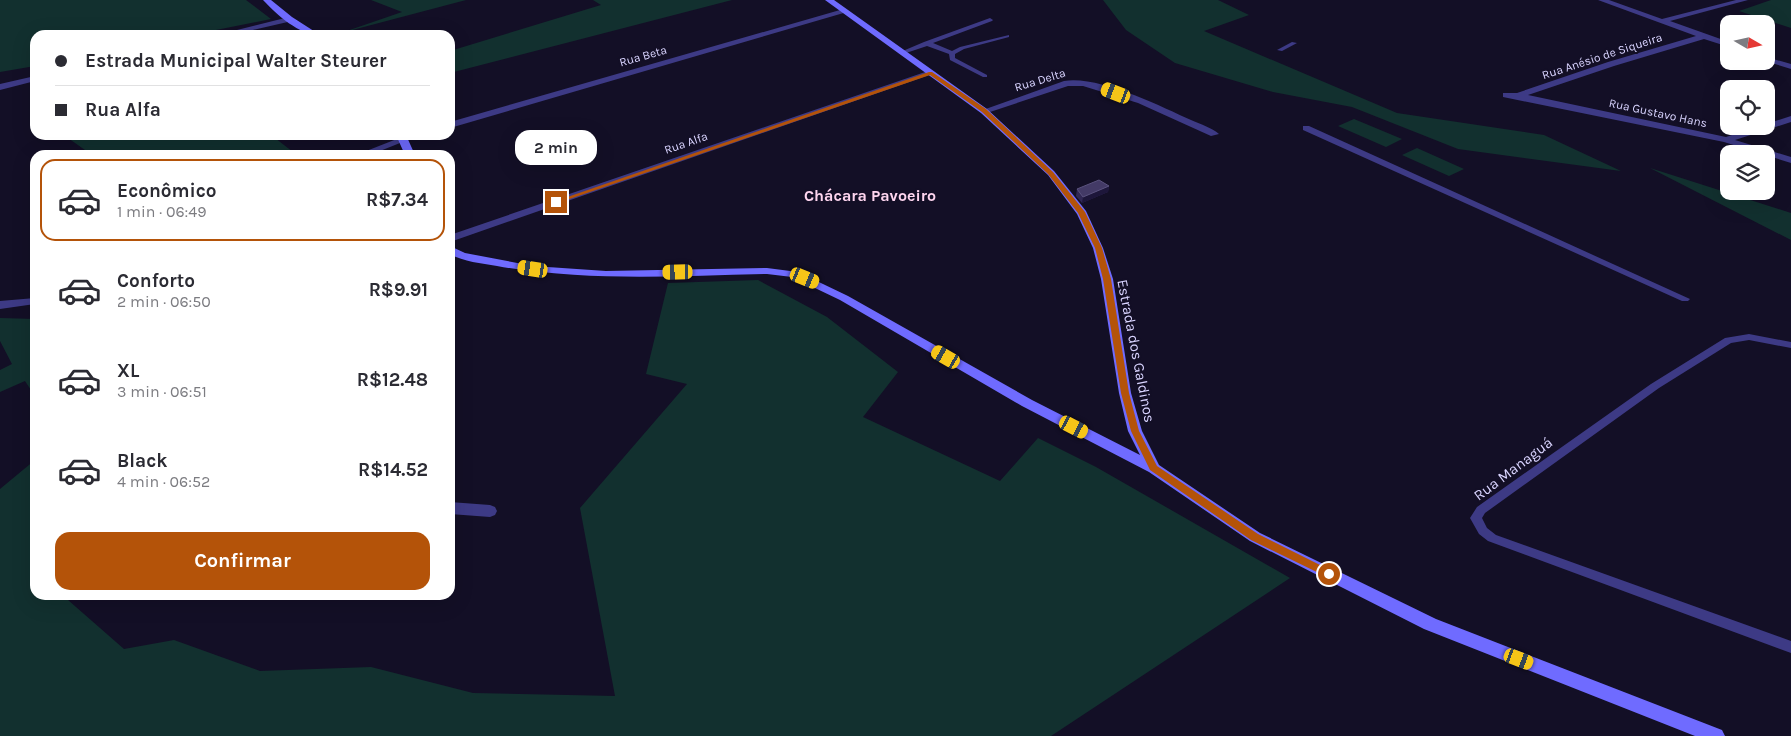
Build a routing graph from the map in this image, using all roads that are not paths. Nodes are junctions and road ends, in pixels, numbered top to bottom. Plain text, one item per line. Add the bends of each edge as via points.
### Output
1 (267, 0) edge
2 (829, 0) edge
3 (1602, 0) edge
4 (1744, 0) edge
5 (843, 12) junction
6 (289, 19) junction
7 (990, 20) dead end
8 (1663, 21) junction
9 (242, 30) edge
10 (308, 30) edge
11 (1007, 36) dead end
12 (1704, 36) junction
13 (1720, 42) edge
14 (926, 43) junction
15 (1294, 43) dead end
16 (1280, 50) dead end
17 (901, 53) junction
18 (952, 53) junction
19 (1775, 62) edge
20 (1791, 68) edge
21 (930, 73) junction
22 (985, 76) dead end
23 (30, 79) edge
24 (0, 87) edge
25 (1506, 95) dead end
26 (1518, 96) junction
27 (984, 111) junction
28 (1791, 119) edge
29 (455, 124) edge
30 (1306, 128) dead end
31 (1214, 134) dead end
32 (395, 140) edge
33 (1726, 140) junction
34 (372, 150) edge
35 (1791, 160) edge
36 (455, 237) edge
37 (455, 252) edge
38 (1685, 299) dead end
39 (30, 302) edge
40 (0, 305) edge
41 (1791, 345) edge
42 (1154, 468) junction
43 (455, 508) edge
44 (490, 511) dead end
45 (1791, 647) edge
46 (1716, 736) edge

1 - 6 street
2 - 5 street, Estrada dos Galdinos
3 - 8 street
4 - 8 street
5 - 17 street, Estrada dos Galdinos
5 - 29 street, Rua Beta
6 - 9 street
6 - 10 street
7 - 14 lane
8 - 12 street
11 - 18 lane
12 - 13 street
12 - 26 street, Rua Anésio de Siqueira
14 - 17 lane
14 - 18 lane
15 - 16 lane
17 - 21 street, Estrada dos Galdinos
18 - 22 lane via 952,59
19 - 20 street
21 - 27 street, Estrada dos Galdinos
21 - 36 street, Rua Alfa
23 - 24 street
25 - 26 street, Rua Anésio de Siqueira
26 - 33 street, Rua Gustavo Hans
27 - 31 street, Rua Delta via 1067,83 1078,83 1103,87
27 - 42 street, Estrada dos Galdinos via 1050,173 1082,212 1107,279 1125,393 1135,431
28 - 33 street
30 - 38 lane
32 - 34 street
33 - 35 street, Rua Gustavo Hans
37 - 42 street via 533,269 606,274 767,271 794,274 844,298 1027,403
39 - 40 street
41 - 45 lane, Rua Managuá via 1748,337 1728,340 1578,440 1482,510 1476,518 1483,531 1492,538
42 - 46 street via 1255,537 1430,624
43 - 44 street

